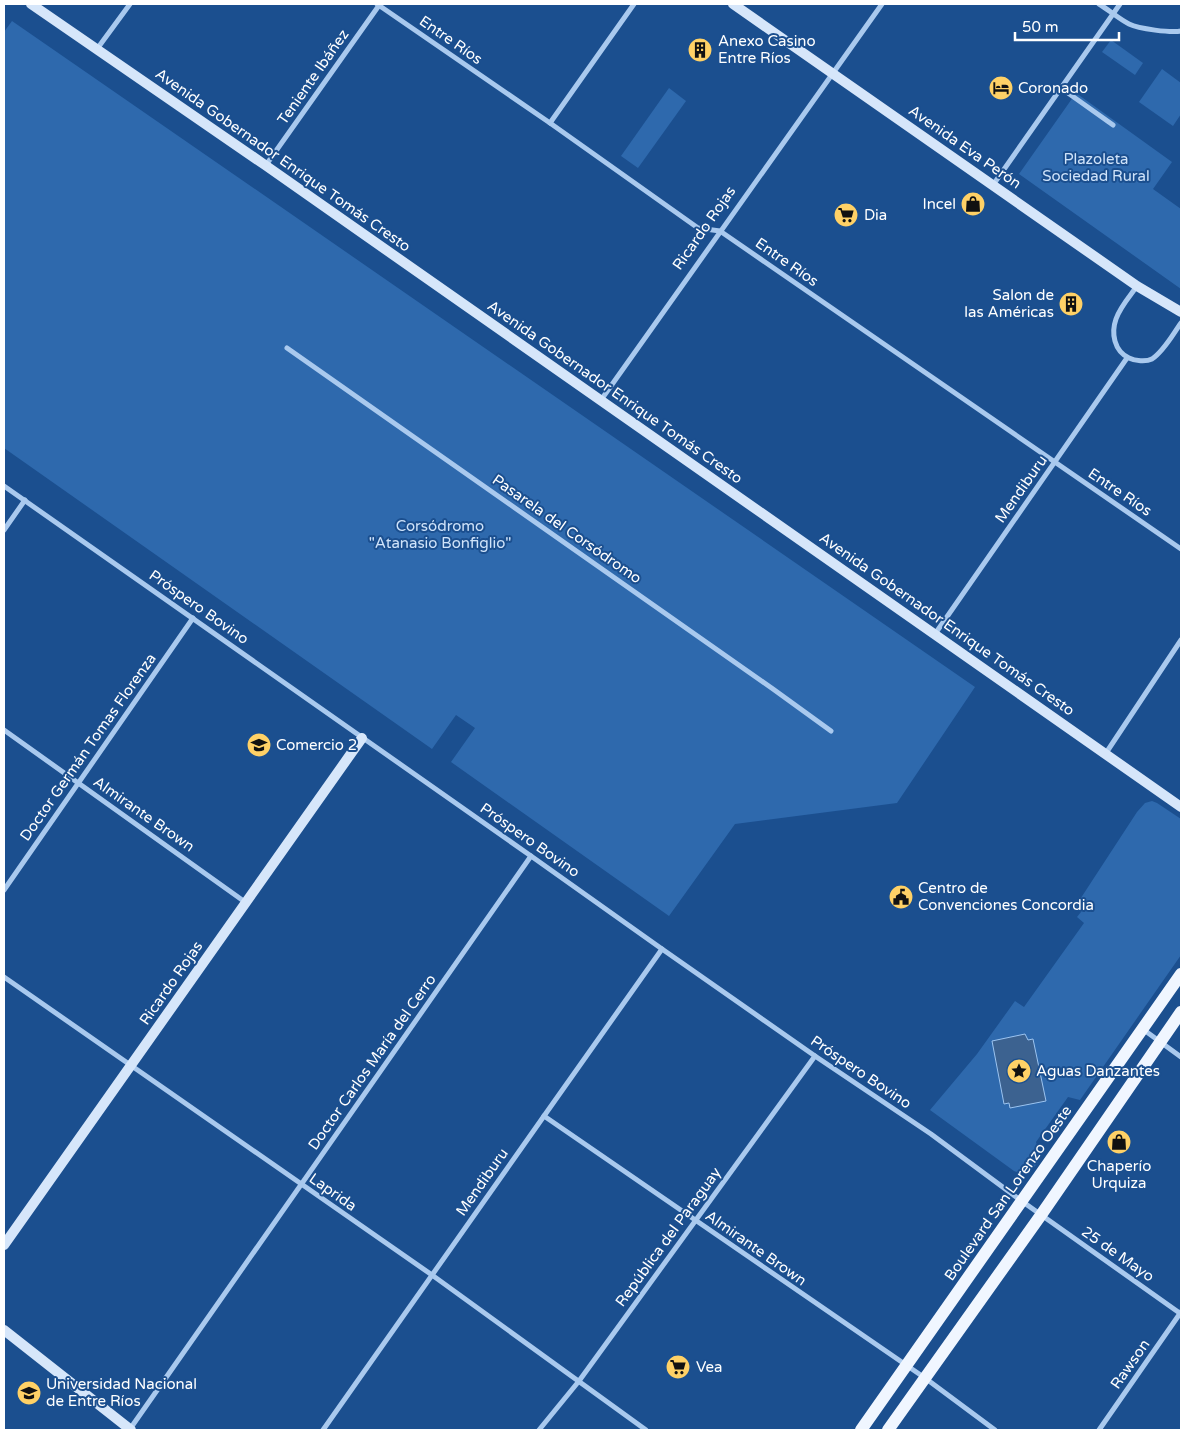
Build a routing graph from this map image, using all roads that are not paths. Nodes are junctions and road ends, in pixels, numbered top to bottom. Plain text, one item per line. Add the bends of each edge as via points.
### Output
1 (32, 4) edge
2 (130, 4) edge
3 (379, 4) edge
4 (634, 4) edge
5 (732, 4) edge
6 (882, 4) edge
7 (1099, 4) edge
8 (1120, 4) edge
9 (1113, 14) junction
10 (1181, 31) edge
11 (97, 49) junction
12 (833, 74) junction
13 (1061, 88) junction
14 (550, 123) junction
15 (1113, 125) dead end
16 (266, 166) junction
17 (993, 185) junction
18 (720, 231) junction
19 (1137, 286) junction
20 (1181, 312) edge
21 (1181, 323) edge
22 (287, 348) dead end
23 (1127, 358) junction
24 (600, 400) junction
25 (1055, 463) junction
26 (4, 486) edge
27 (24, 500) junction
28 (4, 530) edge
29 (1181, 549) edge
30 (194, 618) junction
31 (935, 634) junction
32 (1181, 640) edge
33 (4, 730) edge
34 (831, 731) dead end
35 (362, 738) junction
36 (1106, 753) junction
37 (79, 784) junction
38 (1181, 807) edge
39 (531, 856) junction
40 (4, 890) edge
41 (245, 902) junction
42 (662, 949) junction
43 (1181, 974) edge
44 (4, 978) edge
45 (1181, 1012) edge
46 (1143, 1030) junction
47 (1161, 1042) junction
48 (815, 1056) junction
49 (1181, 1057) edge
50 (131, 1067) junction
51 (544, 1116) junction
52 (301, 1184) junction
53 (1022, 1202) junction
54 (1041, 1215) junction
55 (695, 1221) junction
56 (4, 1245) edge
57 (432, 1275) junction
58 (1181, 1313) edge
59 (4, 1330) edge
60 (906, 1367) junction
61 (925, 1378) junction
62 (579, 1381) junction
63 (130, 1430) edge
64 (324, 1430) edge
65 (539, 1430) edge
66 (646, 1430) edge
67 (861, 1430) edge
68 (888, 1430) edge
69 (995, 1430) edge
70 (1099, 1430) edge

1 - 11 street, Avenida Gobernador Enrique Tomás Cresto
2 - 11 street
3 - 14 street, Entre Ríos
3 - 16 street, Teniente Ibáñez
4 - 14 street
5 - 12 street, Avenida Eva Perón
6 - 12 street, Ricardo Rojas
7 - 9 street
8 - 9 street
9 - 10 street via 1130,25
9 - 13 street
11 - 16 street, Avenida Gobernador Enrique Tomás Cresto
12 - 17 street, Avenida Eva Perón
12 - 18 street, Ricardo Rojas
13 - 15 street
13 - 17 street
14 - 18 street, Entre Ríos via 698,228
16 - 24 street, Avenida Gobernador Enrique Tomás Cresto
17 - 19 street, Avenida Eva Perón
18 - 24 street, Ricardo Rojas
18 - 25 street, Entre Ríos
19 - 20 street, Avenida Eva Perón
19 - 23 street via 1116,319 1113,336 1116,347
21 - 23 street via 1163,349 1151,359
22 - 34 street, Pasarela del Corsódromo
23 - 25 street, Mendiburu
24 - 31 street, Avenida Gobernador Enrique Tomás Cresto
25 - 29 street, Entre Ríos
25 - 31 street, Mendiburu
26 - 27 street, Próspero Bovino
27 - 28 street
27 - 30 street, Próspero Bovino
30 - 35 street, Próspero Bovino
30 - 37 street, Doctor Germán Tomas Florenza
31 - 36 street, Avenida Gobernador Enrique Tomás Cresto
32 - 36 street
33 - 37 street, Almirante Brown
35 - 39 street, Próspero Bovino
35 - 41 street, Ricardo Rojas
36 - 38 street, Avenida Gobernador Enrique Tomás Cresto
37 - 40 street, Doctor Germán Tomas Florenza
37 - 41 street, Almirante Brown
39 - 42 street, Próspero Bovino
39 - 52 street, Doctor Carlos María del Cerro
41 - 50 street, Ricardo Rojas
42 - 48 street, Próspero Bovino
42 - 51 street, Mendiburu
43 - 46 main road, Boulevard San Lorenzo Oeste
44 - 50 street, Laprida
45 - 47 main road
46 - 47 street
46 - 53 main road, Boulevard San Lorenzo Oeste
47 - 49 street
47 - 54 main road
48 - 53 street, Próspero Bovino via 930,1134
48 - 55 street, República del Paraguay
50 - 52 street, Laprida
50 - 56 street, Ricardo Rojas
51 - 55 street, Almirante Brown
51 - 57 street, Mendiburu
52 - 57 street, Laprida
52 - 63 street, Doctor Carlos María del Cerro
53 - 54 street, Próspero Bovino
53 - 60 main road, Boulevard San Lorenzo Oeste
54 - 58 street, 25 de Mayo
54 - 61 main road
55 - 60 street, Almirante Brown
55 - 62 street, República del Paraguay
57 - 62 street, Laprida
57 - 64 street, Mendiburu
58 - 70 street, Rawson
59 - 63 street
60 - 61 street, Almirante Brown
60 - 67 main road, Boulevard San Lorenzo Oeste
61 - 68 main road
61 - 69 street
62 - 65 street, República del Paraguay
62 - 66 street, Laprida

